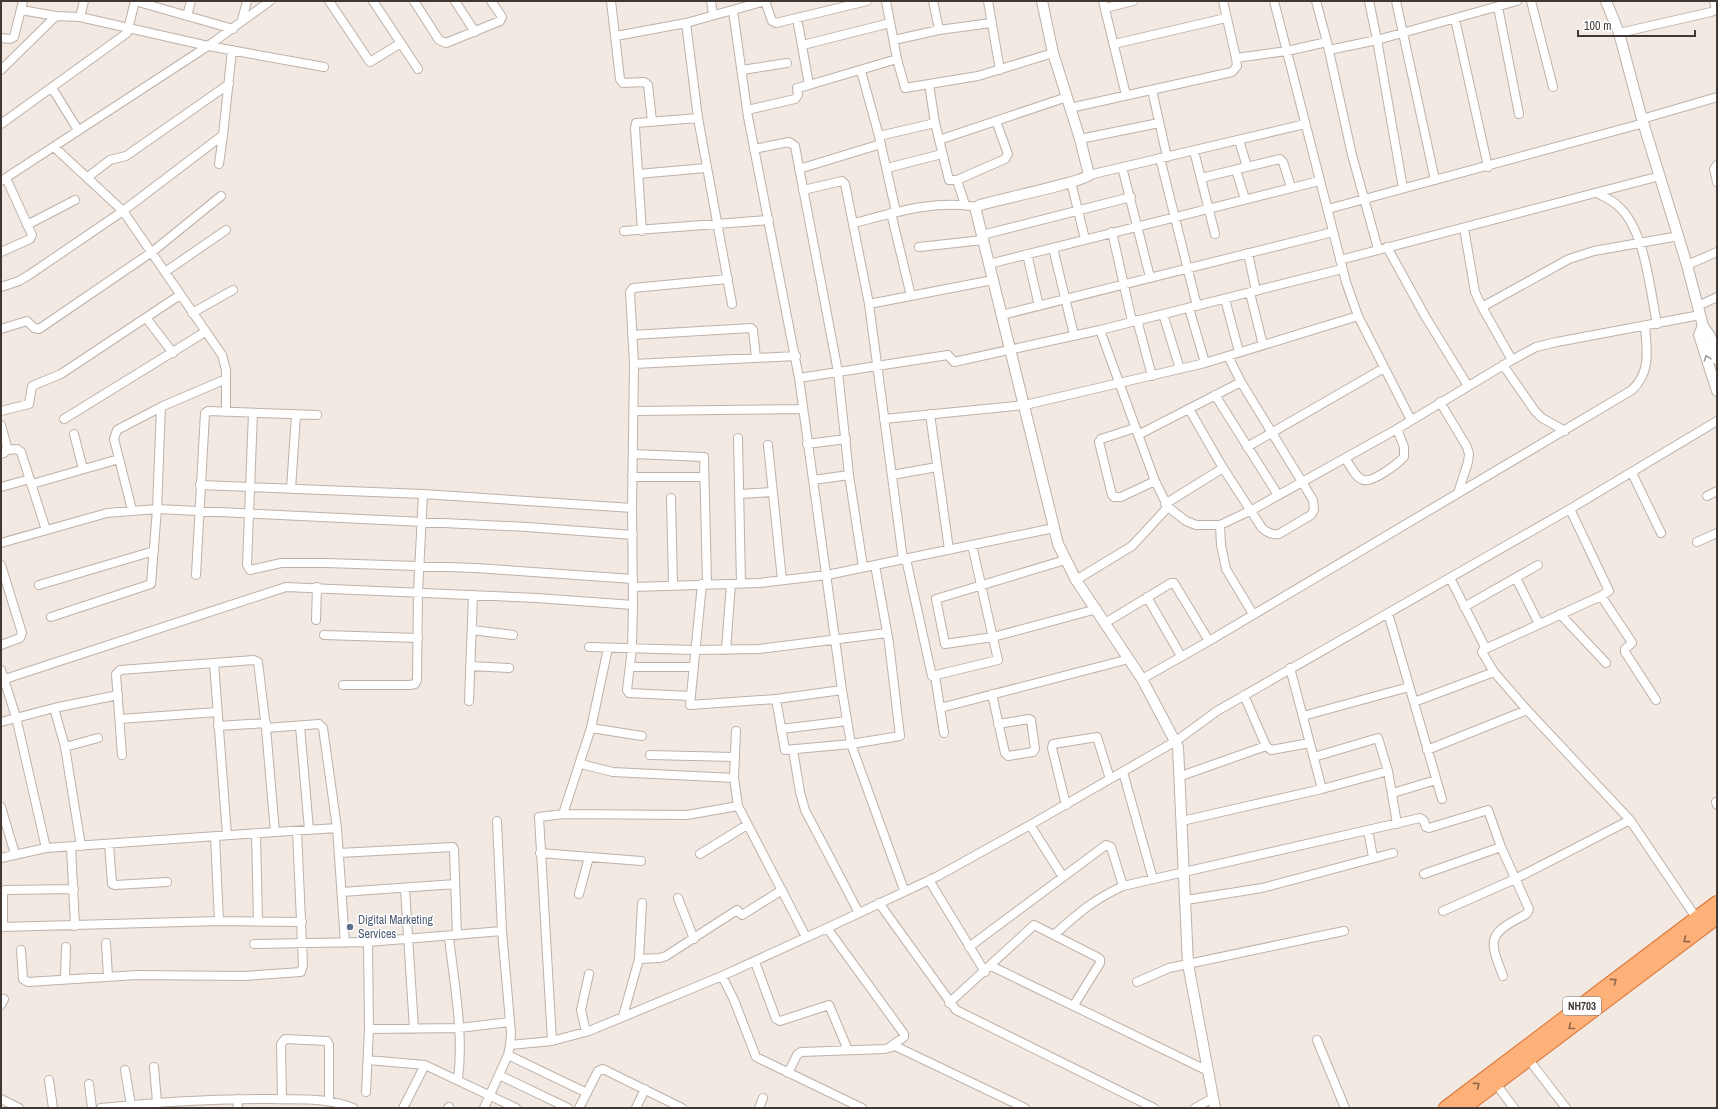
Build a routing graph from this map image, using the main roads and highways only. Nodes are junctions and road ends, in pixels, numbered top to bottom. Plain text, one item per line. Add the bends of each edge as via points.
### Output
1 (1717, 903) edge
2 (1717, 917) edge
3 (1700, 923) junction
4 (1446, 1108) edge
5 (1463, 1108) edge

1 - 3 highway, NH703
2 - 3 highway, NH703
4 -> 3 highway, NH703
3 -> 5 highway, NH703 via 1529,1060

